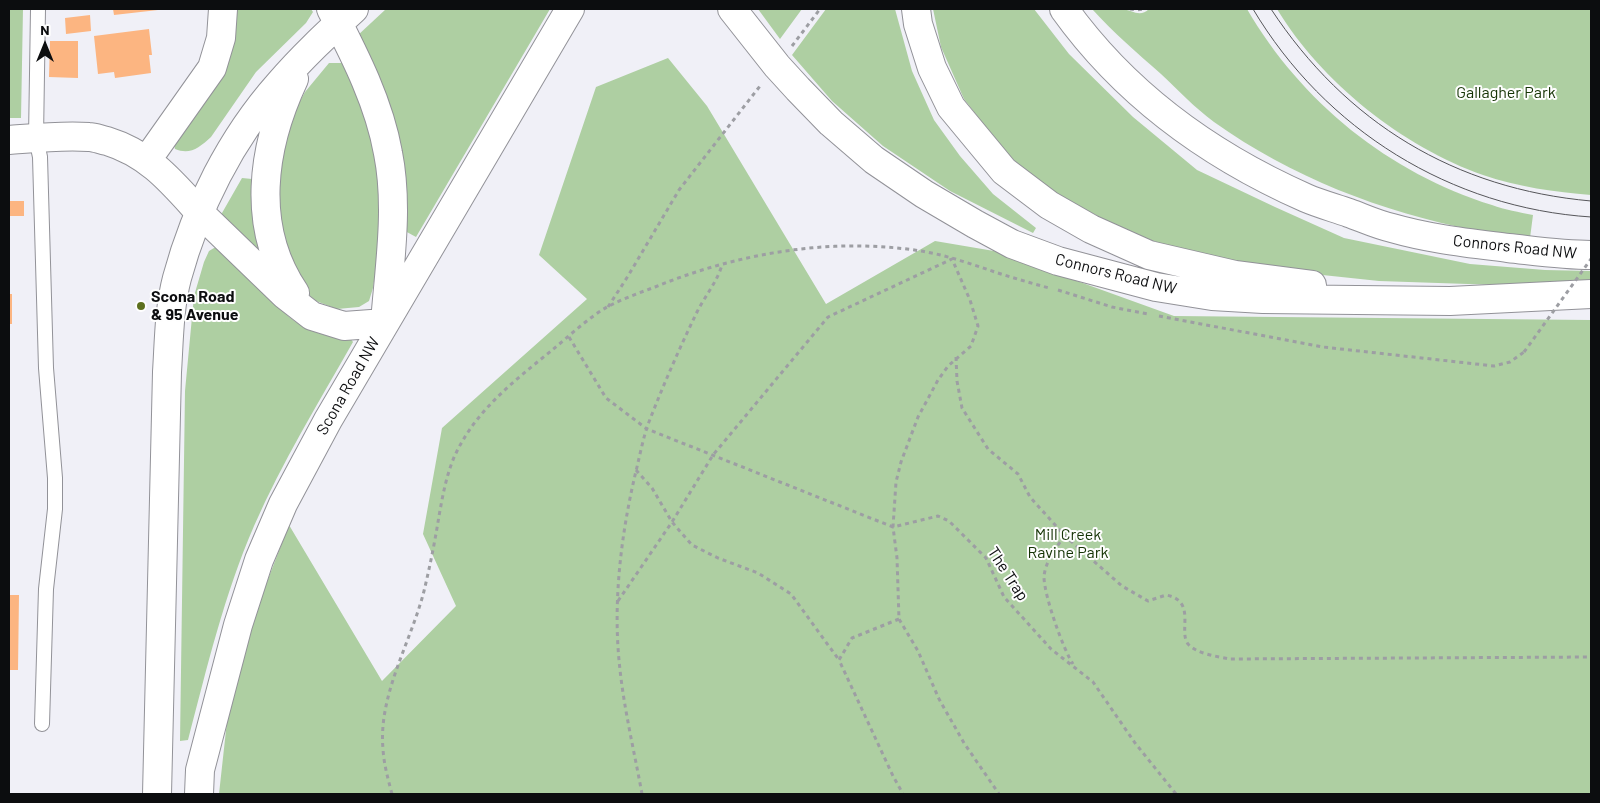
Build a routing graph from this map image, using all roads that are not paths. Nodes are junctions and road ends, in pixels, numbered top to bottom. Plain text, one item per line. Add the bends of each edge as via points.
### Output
1 (38, 9) edge
2 (223, 9) edge
3 (570, 9) edge
4 (732, 9) edge
5 (916, 9) edge
6 (1064, 9) edge
7 (341, 14) edge
8 (310, 51) junction
9 (36, 138) junction
10 (9, 140) edge
11 (147, 160) junction
12 (199, 212) junction
13 (1591, 255) edge
14 (1591, 294) edge
15 (1450, 301) junction
16 (312, 316) junction
17 (385, 323) junction
18 (42, 724) dead end
19 (157, 794) edge
20 (199, 794) edge

1 - 9 lane
2 - 11 main road via 221,38 212,68
3 - 17 main road, Scona Road NW
4 - 15 main road, Connors Road NW via 777,66 830,123 874,160 924,194 1012,244 1058,261 1156,287 1212,296
5 - 15 main road via 932,68 951,107 969,130 1004,171 1049,205 1091,229 1149,255 1235,274
6 - 13 main road, Connors Road NW via 1119,74 1157,109 1198,139 1307,198 1391,228 1450,241
7 - 8 main road
7 - 17 main road via 374,103 392,180 393,218
8 - 12 main road via 255,114
8 - 16 main road via 287,95 273,133 264,187 275,255 284,277
9 - 10 main road
9 - 11 main road via 91,137 121,146
9 - 18 lane via 40,157 46,368 55,478 55,509 46,589
11 - 12 main road via 161,170
12 - 16 main road
12 - 19 main road via 177,279 170,321
14 - 15 main road, Connors Road NW
16 - 17 main road via 344,326
17 - 20 main road, Scona Road NW via 283,504 259,560 238,625 200,770

